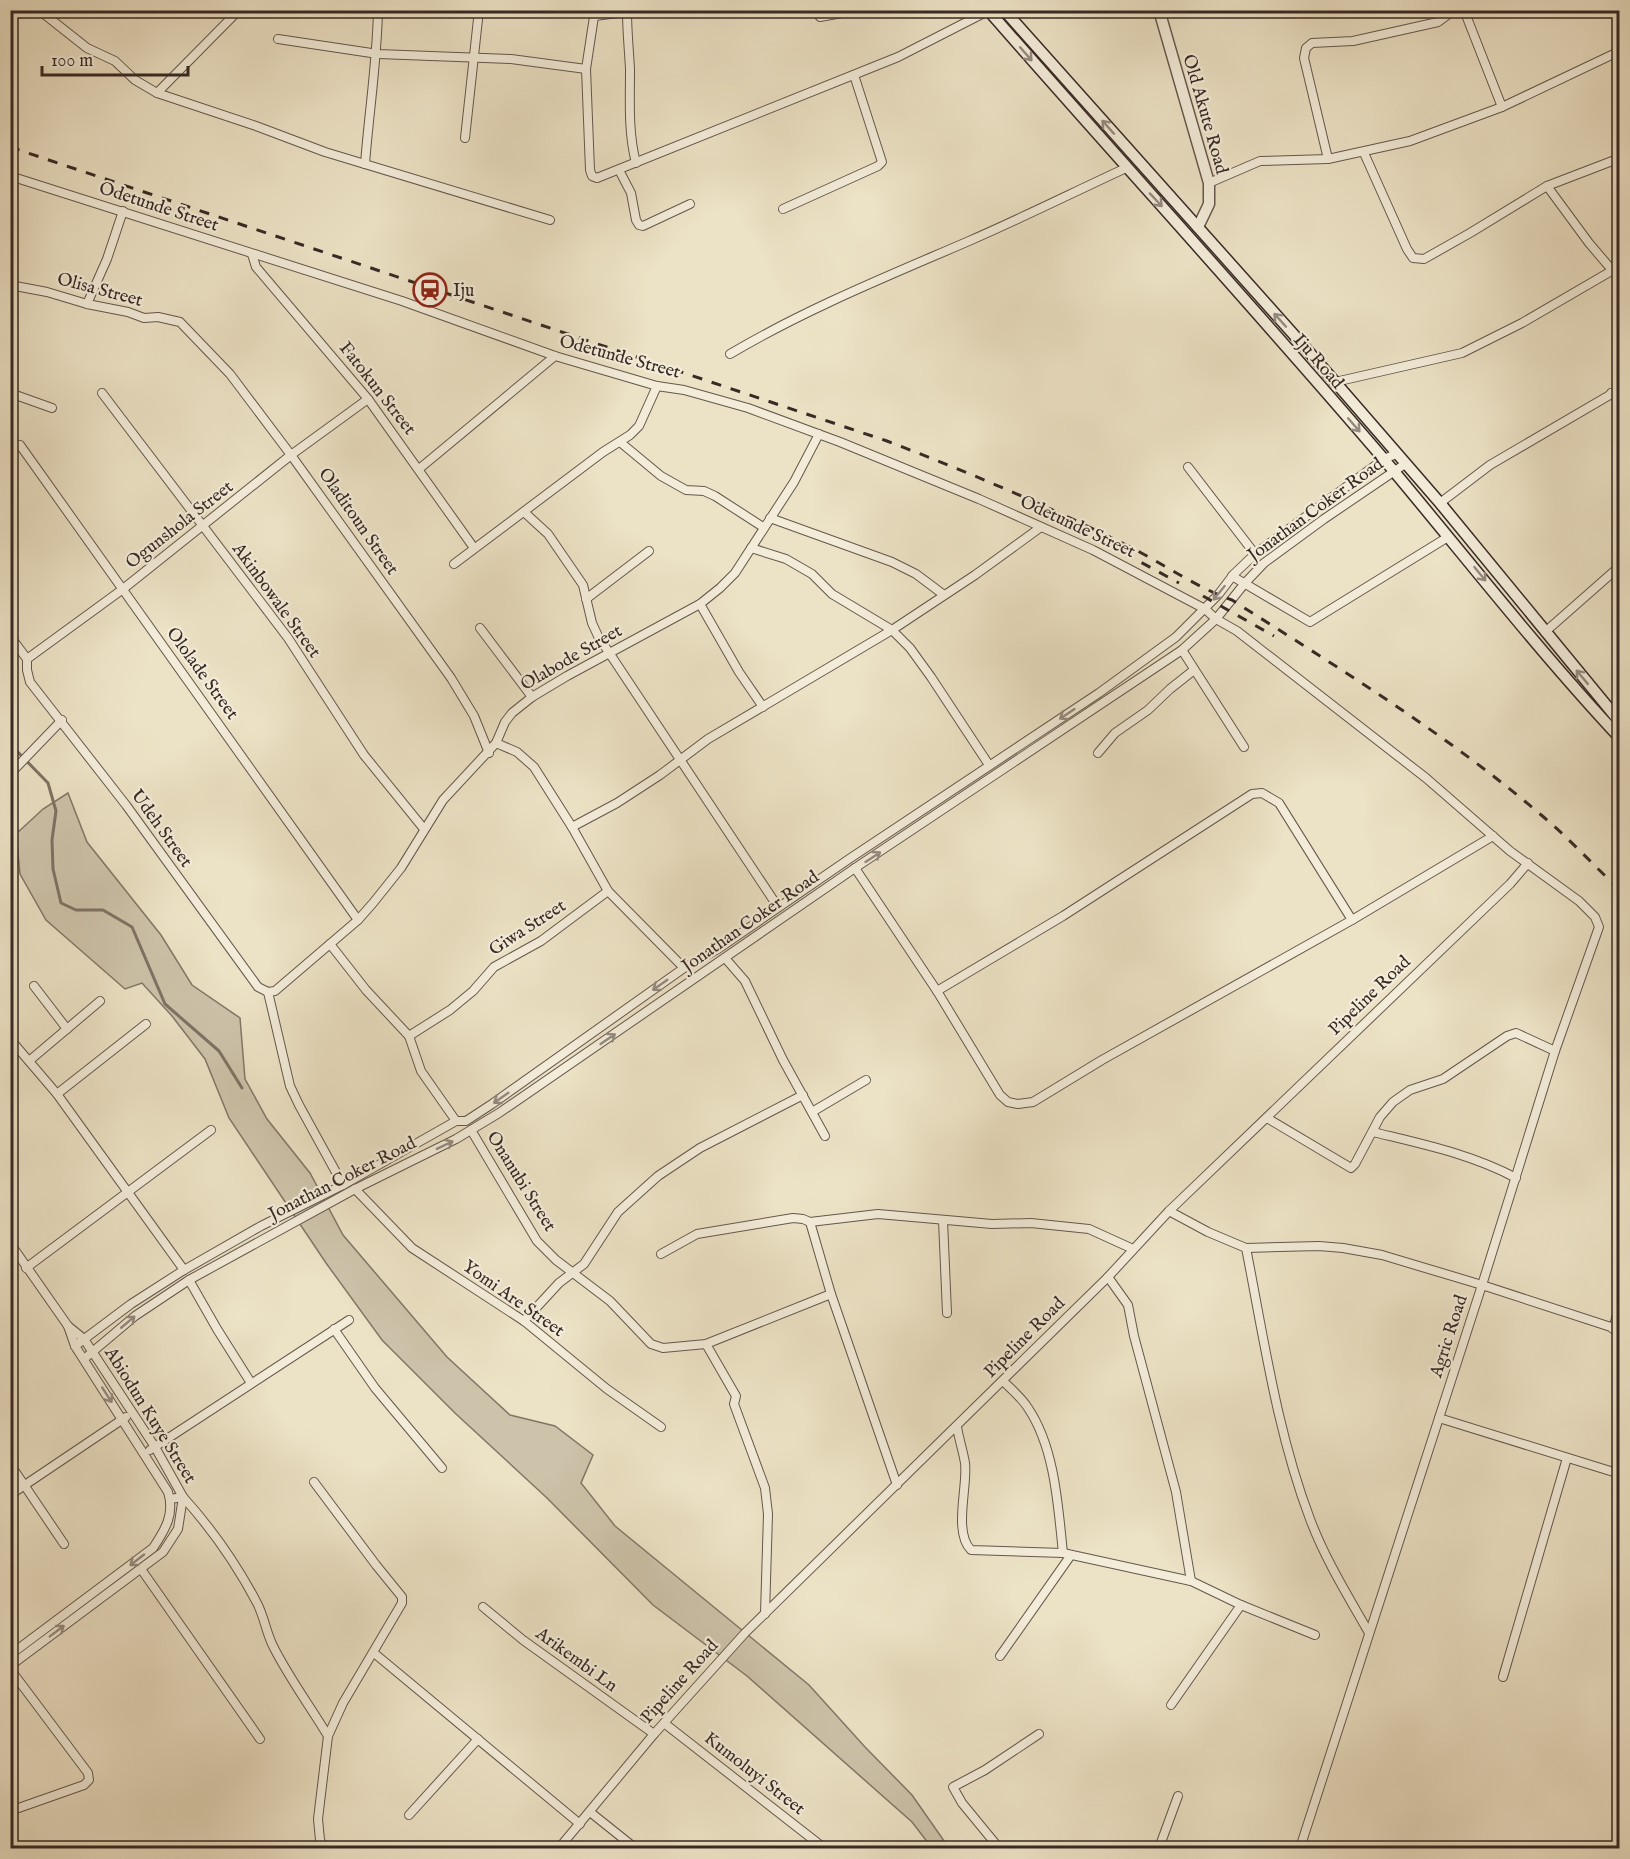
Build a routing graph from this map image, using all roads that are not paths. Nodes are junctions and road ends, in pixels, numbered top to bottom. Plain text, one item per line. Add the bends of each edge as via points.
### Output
1 (39, 10) edge
2 (239, 10) edge
3 (378, 10) edge
4 (479, 10) edge
5 (815, 10) edge
6 (858, 10) edge
7 (1004, 10) edge
8 (1159, 10) edge
9 (1454, 10) edge
10 (1464, 10) edge
11 (632, 11) edge
12 (988, 11) edge
13 (595, 14) edge
14 (278, 39) dead end
15 (1620, 51) edge
16 (378, 54) junction
17 (475, 57) junction
18 (586, 69) junction
19 (854, 75) junction
20 (158, 93) junction
21 (1502, 107) junction
22 (465, 138) dead end
23 (1364, 153) junction
24 (1620, 158) edge
25 (1328, 159) junction
26 (636, 163) junction
27 (365, 164) junction
28 (1126, 168) junction
29 (619, 170) junction
30 (10, 176) edge
31 (1209, 183) junction
32 (1547, 186) junction
33 (690, 204) dead end
34 (783, 209) dead end
35 (123, 211) junction
36 (550, 220) dead end
37 (1198, 227) junction
38 (252, 254) junction
39 (1616, 268) edge
40 (10, 285) edge
41 (87, 304) junction
42 (180, 322) joint
43 (730, 354) dead end
44 (555, 356) junction
45 (1335, 382) junction
46 (657, 386) junction
47 (1616, 391) edge
48 (10, 393) edge
49 (102, 393) dead end
50 (368, 399) junction
51 (1620, 402) edge
52 (52, 408) dead end
53 (819, 434) junction
54 (620, 442) junction
55 (20, 445) dead end
56 (1396, 454) junction
57 (291, 455) junction
58 (1384, 459) junction
59 (1405, 464) junction
60 (1188, 467) dead end
61 (419, 469) junction
62 (1394, 472) junction
63 (1440, 503) junction
64 (524, 512) junction
65 (770, 518) junction
66 (203, 527) junction
67 (763, 527) junction
68 (1041, 527) junction
69 (1449, 537) junction
70 (474, 548) junction
71 (751, 548) junction
72 (649, 551) dead end
73 (1255, 554) junction
74 (454, 564) dead end
75 (1620, 566) edge
76 (1232, 576) junction
77 (1245, 583) junction
78 (123, 589) junction
79 (944, 595) junction
80 (586, 598) junction
81 (700, 604) junction
82 (1205, 609) junction
83 (1216, 619) junction
84 (480, 628) dead end
85 (892, 630) junction
86 (1545, 632) junction
87 (10, 636) edge
88 (1182, 650) junction
89 (609, 652) junction
90 (27, 658) junction
91 (1194, 670) junction
92 (532, 697) junction
93 (763, 707) junction
94 (62, 720) junction
95 (1620, 722) edge
96 (1620, 738) edge
97 (496, 743) junction
98 (1244, 747) dead end
99 (489, 753) junction
100 (1098, 753) dead end
101 (678, 760) junction
102 (989, 765) junction
103 (10, 774) edge
104 (572, 827) junction
105 (424, 829) junction
106 (1493, 836) junction
107 (1528, 863) junction
108 (855, 868) junction
109 (608, 891) junction
110 (778, 907) junction
111 (358, 920) junction
112 (1352, 920) junction
113 (330, 944) junction
114 (725, 958) junction
115 (684, 968) junction
116 (34, 986) dead end
117 (937, 991) junction
118 (268, 992) junction
119 (100, 1001) dead end
120 (146, 1024) dead end
121 (67, 1029) junction
122 (409, 1036) junction
123 (10, 1039) edge
124 (1555, 1052) junction
125 (29, 1061) junction
126 (866, 1080) dead end
127 (57, 1094) junction
128 (803, 1095) junction
129 (812, 1112) junction
130 (1266, 1118) junction
131 (456, 1121) junction
132 (211, 1130) dead end
133 (471, 1130) junction
134 (1373, 1132) junction
135 (825, 1136) dead end
136 (1516, 1178) junction
137 (343, 1185) junction
138 (355, 1189) junction
139 (128, 1194) junction
140 (1169, 1211) junction
141 (943, 1220) junction
142 (810, 1222) junction
143 (10, 1243) edge
144 (1246, 1248) junction
145 (1133, 1249) junction
146 (661, 1254) dead end
147 (26, 1269) junction
148 (184, 1270) junction
149 (573, 1272) junction
150 (1108, 1277) junction
151 (189, 1280) junction
152 (1482, 1285) junction
153 (831, 1294) junction
154 (1620, 1305) edge
155 (947, 1313) dead end
156 (349, 1320) dead end
157 (524, 1321) junction
158 (68, 1326) junction
159 (334, 1329) junction
160 (1616, 1330) edge
161 (84, 1339) junction
162 (706, 1344) junction
163 (75, 1347) junction
164 (93, 1352) junction
165 (84, 1359) junction
166 (1003, 1381) junction
167 (251, 1383) junction
168 (132, 1414) junction
169 (1439, 1418) junction
170 (122, 1420) junction
171 (661, 1427) dead end
172 (957, 1427) junction
173 (155, 1448) junction
174 (145, 1454) junction
175 (1567, 1458) junction
176 (10, 1464) edge
177 (442, 1468) dead end
178 (1620, 1474) edge
179 (314, 1482) dead end
180 (24, 1485) junction
181 (897, 1485) junction
182 (10, 1495) edge
183 (183, 1497) junction
184 (170, 1498) junction
185 (64, 1544) dead end
186 (1067, 1554) junction
187 (141, 1569) junction
188 (1191, 1581) junction
189 (1241, 1605) junction
190 (483, 1607) dead end
191 (765, 1614) junction
192 (1369, 1633) junction
193 (1315, 1635) dead end
194 (374, 1653) junction
195 (10, 1655) edge
196 (1000, 1656) dead end
197 (10, 1667) edge
198 (1503, 1677) dead end
199 (1171, 1705) dead end
200 (664, 1723) junction
201 (654, 1734) junction
202 (1039, 1734) dead end
203 (328, 1736) junction
204 (260, 1739) dead end
205 (478, 1739) junction
206 (1178, 1796) dead end
207 (10, 1810) edge
208 (590, 1812) junction
209 (409, 1815) dead end
210 (580, 1824) junction
211 (324, 1848) edge
212 (559, 1848) edge
213 (635, 1848) edge
214 (824, 1848) edge
215 (999, 1848) edge
216 (1159, 1848) edge
217 (1300, 1848) edge

1 - 20 street via 87,48 115,61 135,80
2 - 20 street
3 - 16 street
4 - 17 street
5 - 6 street via 820,17
37 -> 7 main road, Iju Road
8 - 31 main road, Old Akute Road
9 - 25 street via 1438,22 1353,40 1312,43 1306,48 1304,58
10 - 21 street
11 - 13 street
11 - 26 street via 629,120
12 - 19 street
12 -> 28 main road, Iju Road
13 - 18 street
14 - 16 street
15 - 21 street
16 - 17 street
16 - 27 street
17 - 18 street
17 - 22 street
18 - 29 street via 590,170 597,178
19 - 26 street
19 - 34 street via 882,162
20 - 27 street
21 - 23 street via 1410,141
23 - 25 street
23 - 32 street via 1413,258 1424,259
24 - 32 street
25 - 31 street via 1260,160
26 - 29 street
27 - 36 street
28 - 43 street via 852,291
28 -> 58 main road, Iju Road
29 - 33 street via 631,193 639,225
30 - 35 street, Odetunde Street
31 - 37 main road, Old Akute Road via 1209,204
32 - 39 street via 1589,243
35 - 38 street, Odetunde Street
35 - 41 street
45 -> 37 main road, Iju Road
38 - 44 street, Odetunde Street via 402,301
38 - 50 street, Fatokun Street via 256,267
39 - 45 street via 1462,353
40 - 41 street, Olisa Street
41 - 42 street, Olisa Street
42 - 57 street, Oladitoun Street via 230,374
44 - 46 street, Odetunde Street
44 - 61 street
45 - 56 main road, Iju Road
46 - 53 street, Odetunde Street via 748,408
46 - 54 street via 639,426
47 - 51 street
47 - 63 street via 1490,465
48 - 52 street
49 - 66 street, Akinbowale Street
50 - 57 street, Ogunshola Street
50 - 61 street, Fatokun Street
53 - 65 street, Olabode Street
53 - 68 street, Odetunde Street
54 - 64 street
54 - 67 street via 661,476 686,490 715,496
55 - 78 street, Ololade Street
56 - 58 street, Jonathan Coker Road
56 - 59 main road, Iju Road
57 - 66 street, Ogunshola Street
57 - 99 street, Oladitoun Street via 451,678 474,716
58 - 62 main road, Iju Road
58 - 73 street, Jonathan Coker Road
59 - 62 street, Jonathan Coker Road
59 - 63 main road, Iju Road
60 - 73 street
61 - 70 street, Fatokun Street
62 - 69 main road, Iju Road
62 - 77 street, Jonathan Coker Road via 1264,563
63 - 86 main road, Iju Road
64 - 70 street
64 - 80 street via 548,534 583,585
65 - 67 street, Olabode Street
65 - 79 street via 892,562
66 - 78 street, Ogunshola Street
66 - 105 street, Akinbowale Street via 288,638 364,755
67 - 71 street, Olabode Street
68 - 79 street
68 - 82 street, Odetunde Street
69 - 77 street via 1310,622
69 -> 96 main road, Iju Road via 1580,696
70 - 74 street
71 - 81 street, Olabode Street via 735,573
71 - 85 street via 786,559 812,574 832,594
72 - 80 street
73 - 76 street, Jonathan Coker Road
75 - 86 street
76 - 77 street
76 -> 82 street, Jonathan Coker Road
77 - 83 street, Jonathan Coker Road
78 - 90 street, Ogunshola Street
78 - 111 street, Ololade Street
79 - 85 street
80 - 89 street via 592,623
81 - 89 street, Olabode Street
81 - 93 street
82 - 83 street, Odetunde Street
82 -> 102 street, Jonathan Coker Road via 1167,644
83 - 88 street, Jonathan Coker Road
83 - 106 street, Odetunde Street via 1237,631 1426,778
84 - 92 street
85 - 93 street
85 - 102 street via 931,677
95 -> 86 main road, Iju Road
87 - 90 street
88 - 91 street
108 -> 88 street, Jonathan Coker Road
89 - 92 street, Olabode Street
89 - 101 street
90 - 94 street, Udeh Street via 30,682
91 - 98 street
91 - 100 street via 1115,733
92 - 97 street, Olabode Street via 508,717
93 - 101 street
94 - 103 street
94 - 118 street, Udeh Street via 258,987
97 - 99 street, Olabode Street
97 - 104 street via 517,752 534,767
99 - 105 street, Olabode Street via 444,800
101 - 104 street via 618,803
101 - 110 street
102 - 110 street, Jonathan Coker Road
104 - 109 street
105 - 111 street, Olabode Street via 401,868
106 - 107 street, Odetunde Street
106 - 112 street
107 - 124 street, Agric Road via 1579,901 1596,917 1599,927
107 - 130 street, Pipeline Road
108 - 114 street, Jonathan Coker Road
108 - 117 street
109 - 115 street
109 - 122 street, Giwa Street via 541,941 494,967 450,1010
110 - 115 street, Jonathan Coker Road
111 - 113 street, Olabode Street
112 - 117 street via 1033,1102 1008,1102 1000,1095
112 - 117 street via 1279,803 1262,792 1252,794 1063,916
113 - 118 street, Olabode Street via 275,992
113 - 122 street
114 - 128 street via 745,981
133 -> 114 street, Jonathan Coker Road
115 -> 131 street, Jonathan Coker Road via 492,1104 466,1121
116 - 121 street
118 - 137 street via 290,1086
119 - 121 street
120 - 127 street
121 - 125 street
122 - 131 street via 421,1071
123 - 125 street
124 - 134 street via 1523,1035 1508,1036 1443,1079 1410,1090 1393,1102
124 - 136 street, Agric Road
125 - 127 street
126 - 129 street
127 - 139 street
128 - 129 street
128 - 149 street via 700,1148 658,1176 618,1212 584,1264
129 - 135 street
130 - 134 street via 1351,1167
130 - 140 street, Pipeline Road
131 - 137 street, Jonathan Coker Road
132 - 139 street
138 -> 133 street, Jonathan Coker Road
133 - 149 street, Onanubi Street via 537,1241
134 - 136 street via 1454,1152
136 - 152 street, Agric Road
137 - 148 street, Jonathan Coker Road
138 - 151 street, Jonathan Coker Road
138 - 157 street, Yomi Are Street via 412,1248
139 - 147 street
139 - 148 street
140 - 144 street
140 - 145 street, Pipeline Road
141 - 142 street via 871,1214
141 - 145 street via 1031,1223 1089,1230
141 - 155 street
142 - 146 street via 793,1218 697,1234
142 - 153 street
143 - 147 street, Abiodun Kuye Street
144 - 152 street via 1343,1248 1382,1255
144 - 192 street via 1272,1385 1294,1473 1310,1521
145 - 150 street, Pipeline Road
147 - 158 street, Abiodun Kuye Street
148 - 161 street, Jonathan Coker Road
149 - 157 street
149 - 162 street, Onanubi Street via 610,1301 651,1344 663,1348
150 - 166 street, Pipeline Road
150 - 188 street via 1128,1305 1176,1492
164 -> 151 street, Jonathan Coker Road via 135,1316
151 - 167 street
152 - 160 street
152 - 169 street, Agric Road
153 - 162 street, Onanubi Street
153 - 181 street
154 - 160 street
156 - 159 street
157 - 171 street, Yomi Are Street
158 - 161 street, Abiodun Kuye Street
158 - 163 street, Abiodun Kuye Street
159 - 167 street
159 - 177 street via 375,1388
161 - 163 street, Jonathan Coker Road
161 - 164 street, Abiodun Kuye Street
162 - 191 street via 736,1396 735,1404 765,1488
163 - 165 street, Abiodun Kuye Street
164 - 165 street, Jonathan Coker Road
164 - 168 street, Abiodun Kuye Street
165 -> 170 street, Abiodun Kuye Street
166 - 172 street, Pipeline Road
166 - 186 street via 1028,1406 1043,1433
167 - 173 street
168 - 170 street
168 - 173 street, Abiodun Kuye Street
169 - 175 street
169 - 192 street, Agric Road
170 - 174 street, Abiodun Kuye Street
170 - 180 street
172 - 181 street, Pipeline Road
172 - 186 street via 965,1462 961,1503 966,1544 971,1550
173 - 174 street
173 - 183 street, Abiodun Kuye Street
174 - 184 street, Abiodun Kuye Street
175 - 178 street
175 - 198 street
176 - 180 street
179 - 194 street via 402,1597
180 - 182 street
180 - 185 street
181 - 191 street, Pipeline Road
183 - 184 street
183 - 187 street, Abiodun Kuye Street via 181,1521 170,1543
183 - 203 street via 239,1572 292,1681
184 -> 195 street, Abiodun Kuye Street via 167,1526 153,1548
186 - 188 street
186 - 196 street
197 -> 187 street, Abiodun Kuye Street
187 - 204 street
188 - 189 street
189 - 193 street
189 - 199 street
190 - 201 street, Arikembi Ln
191 - 200 street, Pipeline Road
192 - 217 street, Agric Road
194 - 203 street
194 - 205 street
197 - 207 street via 88,1773 89,1780
200 - 201 street, Pipeline Road
200 - 214 street, Kumoluyi Street
201 - 208 street, Pipeline Road
202 - 215 street via 953,1787
203 - 211 street via 318,1820
205 - 209 street
205 - 210 street
206 - 216 street
208 - 210 street, Pipeline Road
208 - 213 street
210 - 212 street, Pipeline Road

